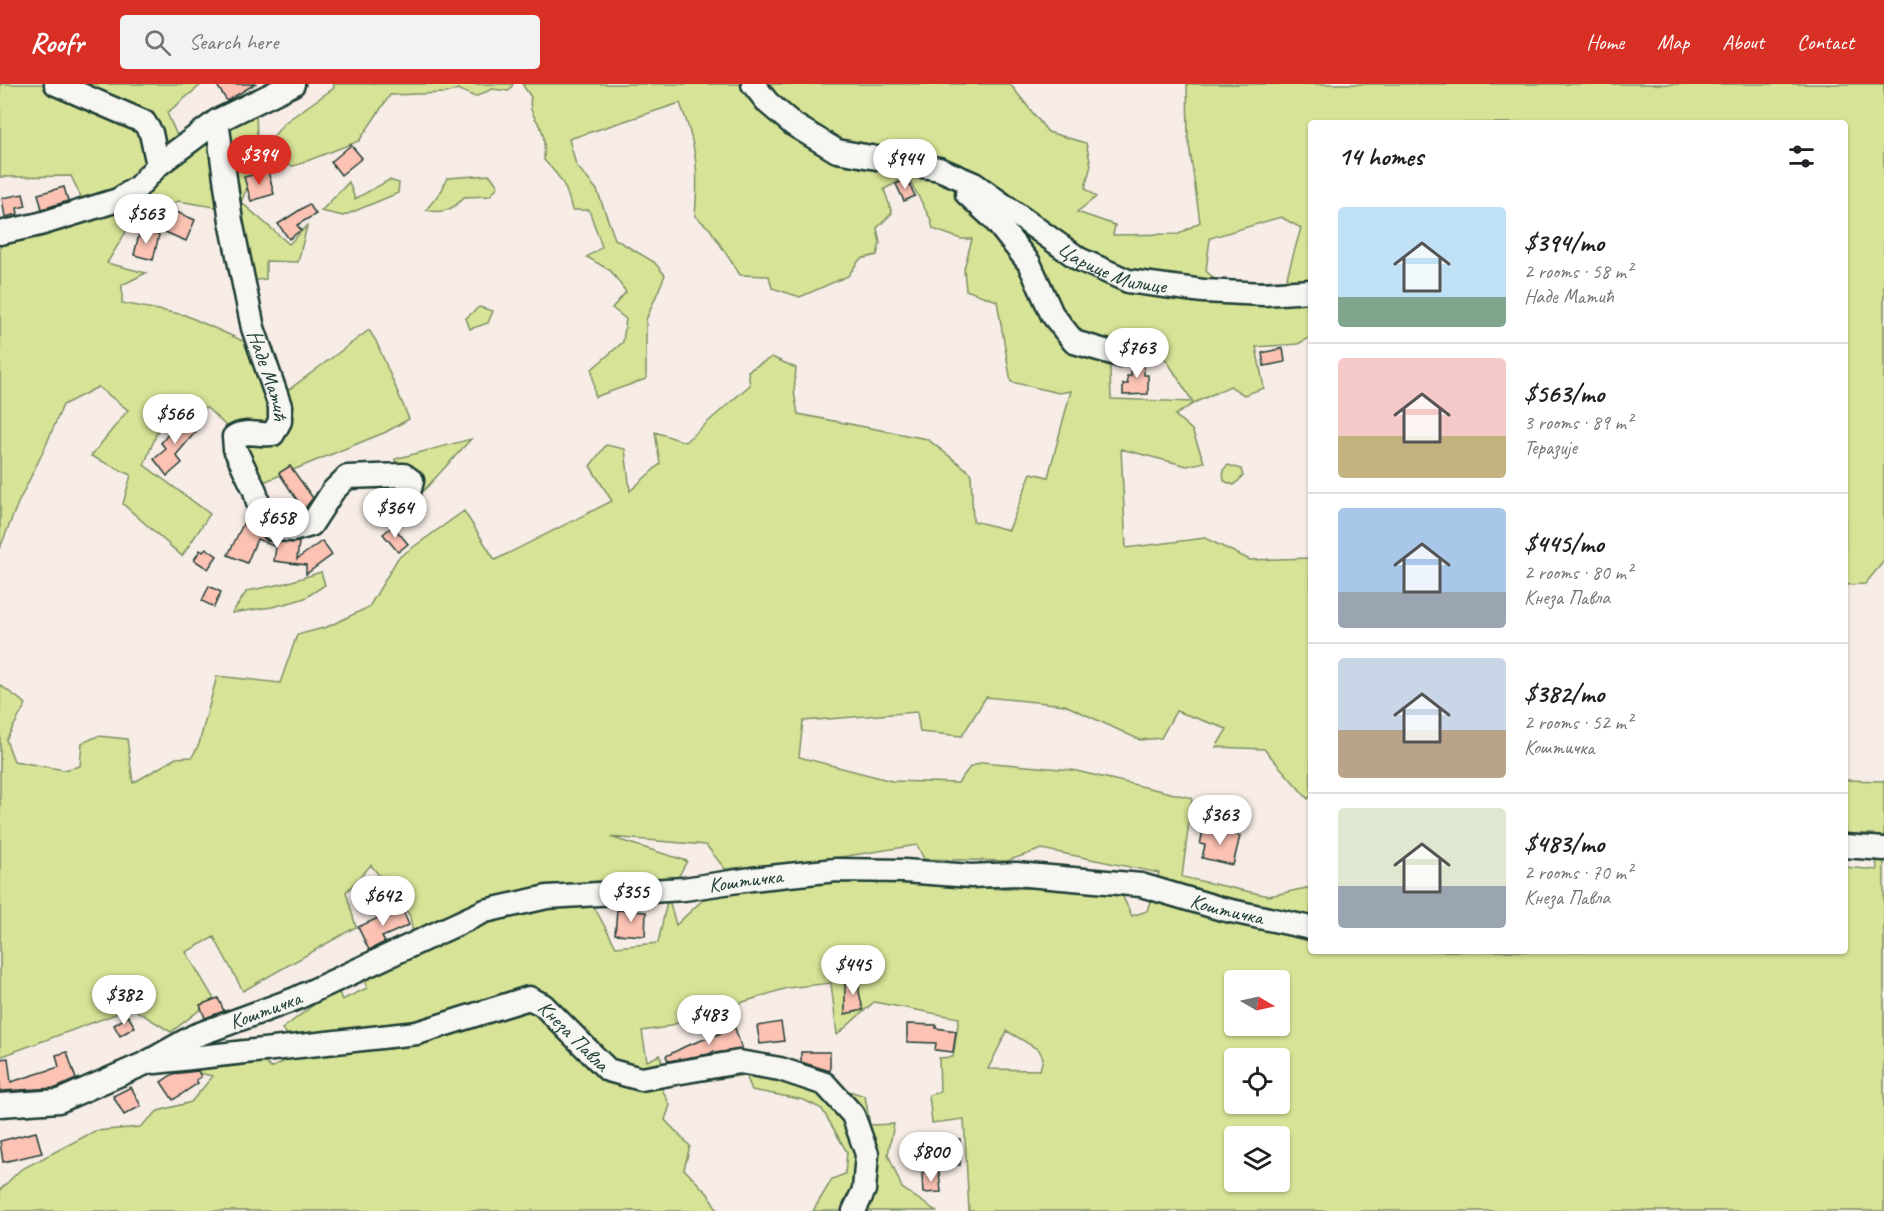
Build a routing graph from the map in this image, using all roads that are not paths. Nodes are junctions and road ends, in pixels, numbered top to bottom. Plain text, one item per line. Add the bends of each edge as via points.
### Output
1 (56, 84) edge
2 (293, 84) edge
3 (753, 84) edge
4 (217, 121) junction
5 (158, 165) junction
6 (939, 169) junction
7 (0, 232) edge
8 (1308, 291) edge
9 (1119, 355) dead end
10 (394, 507) dead end
11 (1848, 846) edge
12 (1884, 849) edge
13 (1308, 927) edge
14 (146, 1064) junction
15 (0, 1105) edge
16 (854, 1211) edge

1 - 5 street via 144,122 152,133
2 - 4 street
3 - 6 street, Царице Милице via 794,125 837,151
4 - 5 street
4 - 10 street, Наде Матић via 231,221 253,328 280,406 280,421 273,434 247,432 234,437 235,449 261,511 273,529 293,530 311,525 333,490 347,477 404,476 412,481 410,489
5 - 7 street via 138,187 118,200
6 - 8 street, Царице Милице via 974,184 1079,259 1128,281 1203,291
6 - 9 street, Царице Милице via 994,219 1029,263 1052,314 1074,342
11 - 12 street
13 - 14 street, Коштичка via 1222,909 1140,885 1016,874 836,870 684,889 547,897 485,910 295,999 194,1036
14 - 15 street, Коштичка via 59,1101
14 - 16 street, Кнеза Павла via 417,1033 529,998 543,1005 608,1070 641,1079 740,1062 780,1069 825,1084 852,1115 867,1154 864,1190

